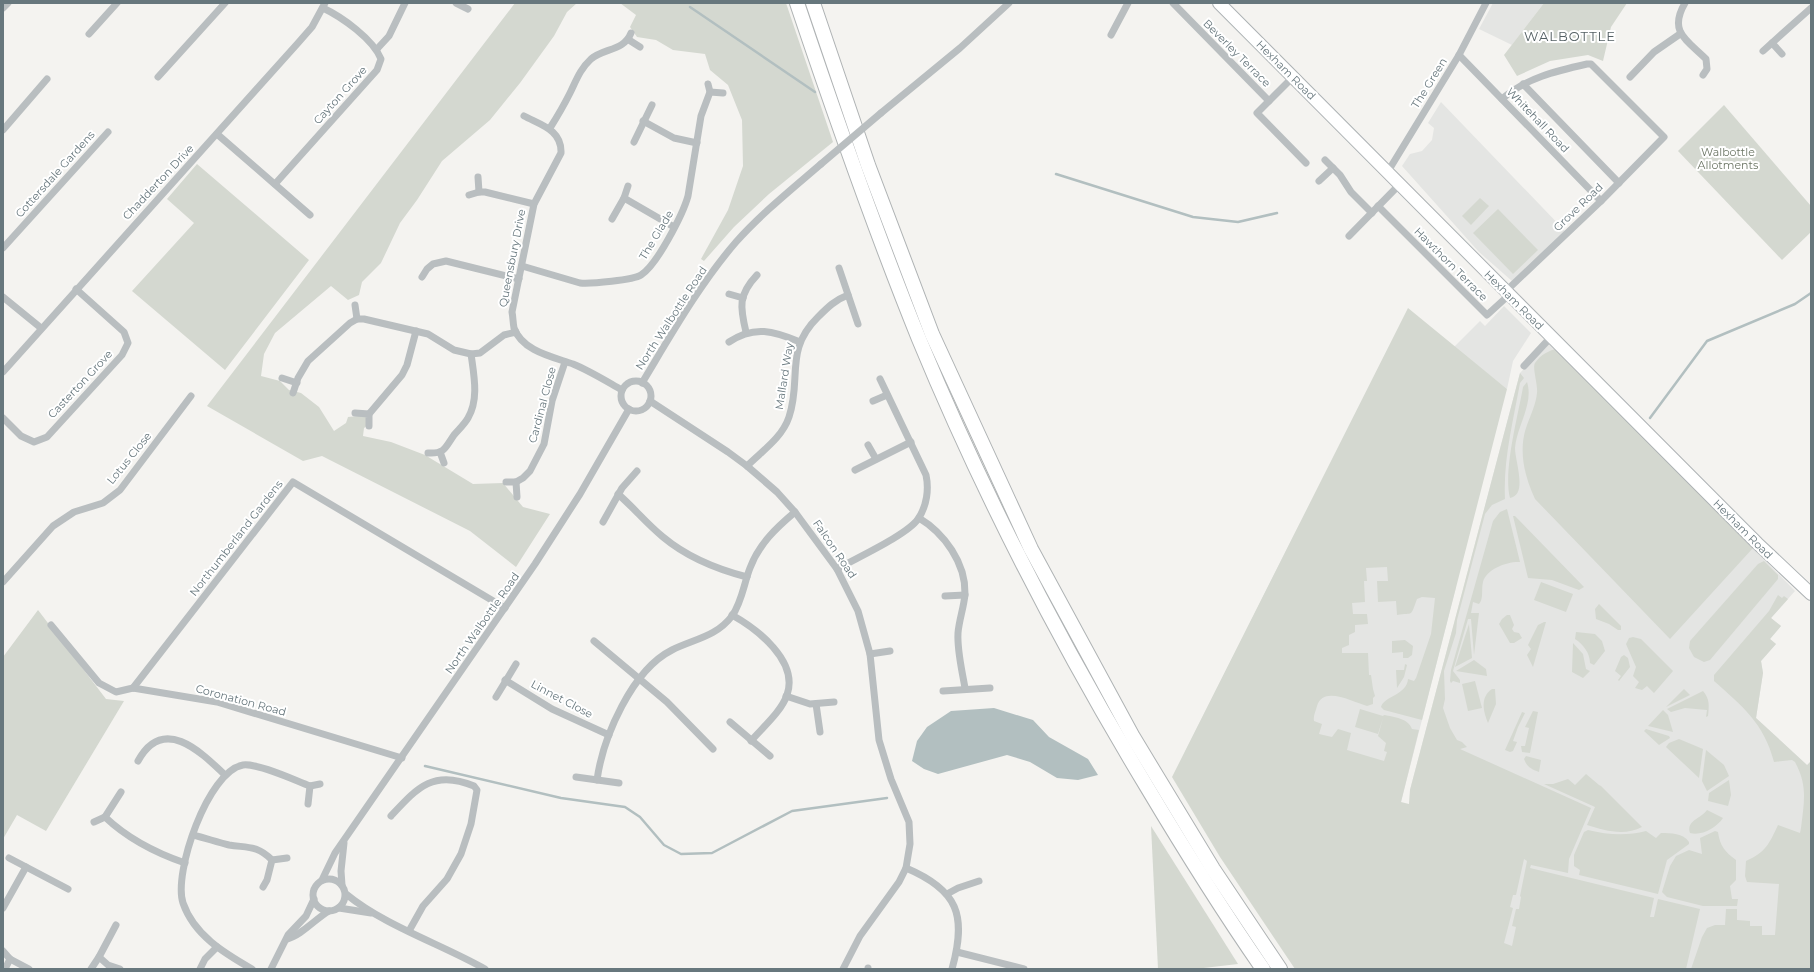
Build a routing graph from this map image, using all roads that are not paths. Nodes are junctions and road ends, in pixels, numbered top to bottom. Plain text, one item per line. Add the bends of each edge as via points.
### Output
1 (8, 3) edge
2 (117, 3) edge
3 (225, 3) edge
4 (405, 3) edge
5 (456, 3) edge
6 (797, 3) edge
7 (812, 3) edge
8 (1009, 3) edge
9 (1128, 3) edge
10 (1173, 3) edge
11 (1220, 3) edge
12 (1486, 3) edge
13 (1685, 3) edge
14 (324, 5) edge
15 (3, 8) edge
16 (1811, 8) edge
17 (468, 9) dead end
18 (89, 34) dead end
19 (1680, 34) junction
20 (1112, 35) dead end
21 (1772, 42) junction
22 (640, 47) dead end
23 (377, 49) junction
24 (1763, 51) dead end
25 (1782, 54) dead end
26 (1460, 55) junction
27 (1703, 75) dead end
28 (158, 76) dead end
29 (1293, 77) junction
30 (1630, 77) dead end
31 (48, 79) dead end
32 (708, 84) dead end
33 (1523, 84) junction
34 (710, 92) junction
35 (723, 93) dead end
36 (1502, 99) junction
37 (1269, 101) junction
38 (652, 105) dead end
39 (524, 116) dead end
40 (643, 121) junction
41 (550, 128) junction
42 (3, 130) edge
43 (108, 132) dead end
44 (217, 134) junction
45 (634, 142) dead end
46 (696, 142) junction
47 (1325, 160) dead end
48 (1306, 163) dead end
49 (1333, 168) junction
50 (1387, 173) junction
51 (478, 177) dead end
52 (1319, 181) dead end
53 (1619, 183) junction
54 (275, 184) junction
55 (1399, 185) junction
56 (628, 186) dead end
57 (479, 192) junction
58 (469, 195) dead end
59 (624, 198) junction
60 (1601, 201) junction
61 (534, 204) junction
62 (1378, 206) junction
63 (1372, 213) junction
64 (310, 215) dead end
65 (612, 219) dead end
66 (674, 227) junction
67 (1349, 236) dead end
68 (3, 248) edge
69 (522, 266) junction
70 (839, 268) dead end
71 (757, 275) dead end
72 (422, 277) dead end
73 (519, 279) junction
74 (76, 289) junction
75 (1507, 293) junction
76 (729, 294) dead end
77 (848, 295) junction
78 (3, 296) edge
79 (743, 298) junction
80 (355, 305) dead end
81 (357, 319) junction
82 (858, 324) dead end
83 (41, 328) junction
84 (416, 331) junction
85 (516, 332) junction
86 (746, 332) junction
87 (1552, 337) junction
88 (729, 342) dead end
89 (800, 342) junction
90 (471, 354) junction
91 (565, 362) junction
92 (1524, 366) dead end
93 (3, 372) edge
94 (282, 378) dead end
95 (880, 379) dead end
96 (297, 382) junction
97 (642, 383) junction
98 (622, 390) junction
99 (294, 393) dead end
100 (887, 395) junction
101 (191, 396) dead end
102 (650, 401) junction
103 (873, 401) dead end
104 (629, 409) junction
105 (355, 413) dead end
106 (369, 414) junction
107 (3, 418) edge
108 (369, 426) dead end
109 (911, 442) junction
110 (868, 445) dead end
111 (440, 452) junction
112 (428, 453) dead end
113 (876, 459) junction
114 (444, 463) dead end
115 (747, 466) junction
116 (855, 470) dead end
117 (637, 471) dead end
118 (506, 482) dead end
119 (516, 482) junction
120 (618, 494) junction
121 (517, 497) dead end
122 (795, 512) junction
123 (919, 518) junction
124 (603, 522) dead end
125 (837, 568) junction
126 (746, 577) junction
127 (3, 582) edge
128 (1811, 594) edge
129 (965, 595) junction
130 (945, 596) dead end
131 (505, 608) junction
132 (732, 615) junction
133 (50, 625) dead end
134 (594, 641) dead end
135 (890, 651) dead end
136 (870, 654) junction
137 (516, 664) dead end
138 (640, 679) junction
139 (505, 680) junction
140 (133, 688) junction
141 (965, 688) junction
142 (990, 688) dead end
143 (943, 690) dead end
144 (786, 696) junction
145 (496, 697) dead end
146 (834, 702) dead end
147 (816, 704) junction
148 (730, 722) dead end
149 (820, 732) dead end
150 (609, 735) junction
151 (751, 741) junction
152 (713, 749) dead end
153 (770, 756) dead end
154 (402, 758) junction
155 (138, 761) dead end
156 (225, 775) junction
157 (576, 778) dead end
158 (597, 780) junction
159 (619, 783) dead end
160 (320, 784) dead end
161 (310, 786) junction
162 (121, 792) dead end
163 (308, 804) dead end
164 (392, 816) dead end
165 (105, 817) junction
166 (94, 822) dead end
167 (193, 835) junction
168 (344, 843) junction
169 (9, 858) dead end
170 (287, 858) dead end
171 (272, 860) junction
172 (185, 863) junction
173 (26, 867) junction
174 (906, 868) junction
175 (322, 880) junction
176 (979, 880) dead end
177 (342, 885) junction
178 (263, 887) dead end
179 (68, 889) dead end
180 (346, 894) junction
181 (947, 894) junction
182 (314, 899) junction
183 (3, 908) edge
184 (339, 908) junction
185 (329, 911) junction
186 (373, 913) junction
187 (116, 925) dead end
188 (409, 931) junction
189 (287, 939) junction
190 (217, 947) junction
191 (3, 951) edge
192 (957, 952) junction
193 (99, 957) junction
194 (10, 959) junction
195 (472, 966) edge
196 (4, 969) edge
197 (29, 969) edge
198 (90, 969) edge
199 (120, 969) edge
200 (200, 969) edge
201 (252, 969) edge
202 (271, 969) edge
203 (485, 969) edge
204 (843, 969) edge
205 (952, 969) edge
206 (1024, 969) edge
207 (1264, 969) edge
208 (1280, 969) edge

1 - 15 street
2 - 18 street
3 - 28 street
4 - 23 street via 389,36
5 - 17 street
6 - 207 highway via 854,172 886,256 980,477 1059,634 1093,695 1201,877
7 - 208 highway via 870,172 932,334 1031,549 1133,736 1213,869
8 - 97 street, North Walbottle Road, bridge via 960,48 777,202 737,241 688,307
9 - 20 street
10 - 37 street, Beverley Terrace
11 - 29 main road, Hexham Road
12 - 26 street, The Green
13 - 19 street via 1679,13
14 - 23 street
14 - 44 street, Chadderton Drive via 312,27
16 - 21 street
19 - 27 street via 1706,59 1707,69
19 - 30 street via 1654,52
21 - 24 street
21 - 25 street
22 - 41 street via 630,37 622,46 592,58 577,76
23 - 54 street, Cayton Grove via 382,59 377,70
26 - 36 street, Whitehall Road
26 - 50 street, The Green
29 - 37 street
29 - 50 main road, Hexham Road
31 - 42 street
32 - 34 street
33 - 36 street
33 - 53 street
33 - 53 street, Grove Road via 1558,70 1591,64 1664,137
34 - 35 street
34 - 46 street, The Glade via 701,116
36 - 60 street, Whitehall Road
37 - 48 street via 1257,113
38 - 40 street
39 - 41 street
40 - 45 street
40 - 46 street via 674,138
41 - 61 street, Queensbury Drive via 561,144 561,153
43 - 68 street, Cottersdale Gardens
44 - 54 street
44 - 74 street, Chadderton Drive
46 - 66 street, The Glade via 688,196
47 - 49 street
49 - 52 street
49 - 63 street via 1351,192
50 - 55 main road, Hexham Road
51 - 57 street
53 - 60 street, Grove Road
54 - 64 street
55 - 62 street
55 - 75 main road, Hexham Road
56 - 59 street
57 - 58 street
57 - 61 street
59 - 65 street
59 - 66 street
60 - 75 street, Grove Road
61 - 69 street, Queensbury Drive
62 - 63 street
62 - 75 street, Hawthorn Terrace via 1487,315
63 - 67 street
66 - 69 street, The Glade via 649,268 634,278 580,283
69 - 73 street, Queensbury Drive
70 - 77 street
71 - 79 street via 747,287
72 - 73 street via 432,264 446,261
73 - 85 street, Queensbury Drive via 512,312
74 - 83 street, Chadderton Drive
74 - 107 street, Casterton Grove via 124,332 128,343 122,355 47,437 34,442 21,436
75 - 87 main road, Hexham Road
76 - 79 street
77 - 82 street
77 - 89 street, Mallard Way via 830,305 807,329
78 - 83 street
79 - 86 street via 742,315
80 - 81 street
81 - 84 street
81 - 96 street via 311,358 302,369
83 - 93 street, Chadderton Drive
84 - 90 street via 440,340 454,350
84 - 106 street via 402,375
85 - 90 street via 504,335 480,352
85 - 91 street via 531,348
86 - 88 street
86 - 89 street via 777,334
87 - 92 street
87 - 128 main road, Hexham Road
89 - 115 street, Mallard Way via 789,417 776,438
90 - 111 street via 475,382 472,409 447,447
91 - 98 street
91 - 119 street, Cardinal Close via 552,401 544,444 530,471
94 - 96 street
95 - 100 street
96 - 99 street
97 - 98 street, North Walbottle Road via 631,382
97 - 102 street, North Walbottle Road via 649,390
98 - 104 street via 622,401
100 - 103 street
100 - 109 street
101 - 127 street, Lotus Close via 120,490 102,503 74,512 53,526
102 - 104 street via 639,410
102 - 115 street, Falcon Road
104 - 131 street, North Walbottle Road via 580,494
105 - 106 street
106 - 108 street
109 - 113 street
109 - 123 street via 928,482 926,500
110 - 113 street
111 - 112 street
111 - 114 street
113 - 116 street
115 - 122 street, Falcon Road
117 - 120 street via 626,481
118 - 119 street
119 - 121 street
120 - 124 street
120 - 126 street via 663,537 685,553 710,566
122 - 125 street, Falcon Road
122 - 126 street via 765,540
123 - 125 street via 900,534
123 - 129 street via 946,541 964,577
125 - 136 street, Falcon Road via 858,611
126 - 132 street
129 - 130 street
129 - 141 street via 958,641
131 - 140 street, Northumberland Gardens via 293,482
131 - 154 street, North Walbottle Road
132 - 138 street via 709,635 662,655
132 - 144 street via 760,634 782,659 789,682
133 - 140 street, Coronation Road via 99,683 116,692
134 - 138 street
135 - 136 street
136 - 174 street, Falcon Road via 878,734 891,779 909,822 910,844
137 - 139 street
138 - 150 street
138 - 152 street
139 - 145 street
139 - 150 street, Linnet Close via 552,709
140 - 154 street, Coronation Road via 217,702
141 - 142 street
141 - 143 street
144 - 147 street via 804,703
144 - 151 street
146 - 147 street
147 - 149 street
148 - 151 street
150 - 158 street
151 - 153 street
154 - 168 street, North Walbottle Road
155 - 156 street via 151,743 173,738 190,745
156 - 161 street via 243,766 255,766
156 - 167 street via 199,817
157 - 158 street
158 - 159 street
160 - 161 street
161 - 163 street
162 - 165 street
164 - 188 street via 414,791 426,784 458,780 474,786 477,790 471,824 461,854 447,878 423,906
165 - 166 street
165 - 172 street via 122,831 152,849
167 - 171 street via 230,845 255,848
167 - 172 street
168 - 175 street, North Walbottle Road via 335,853
168 - 177 street, North Walbottle Road
169 - 173 street
170 - 171 street
171 - 178 street
172 - 190 street via 183,902 198,929
173 - 179 street
173 - 183 street
174 - 181 street via 929,878
174 - 204 street, Falcon Road via 899,882 860,936
175 - 177 street via 333,879
175 - 182 street, North Walbottle Road via 315,888
176 - 181 street
177 - 180 street, North Walbottle Road
180 - 184 street
180 - 186 street
181 - 192 street via 958,918 960,935
182 - 185 street via 319,908
182 - 189 street, North Walbottle Road via 306,916
184 - 185 street
184 - 186 street
185 - 189 street via 293,938
186 - 188 street
187 - 193 street
188 - 195 street
189 - 202 street, North Walbottle Road
190 - 200 street via 205,959
190 - 201 street
191 - 194 street
192 - 205 street
192 - 206 street
193 - 198 street
193 - 199 street via 108,965
194 - 196 street
194 - 197 street
195 - 203 street

